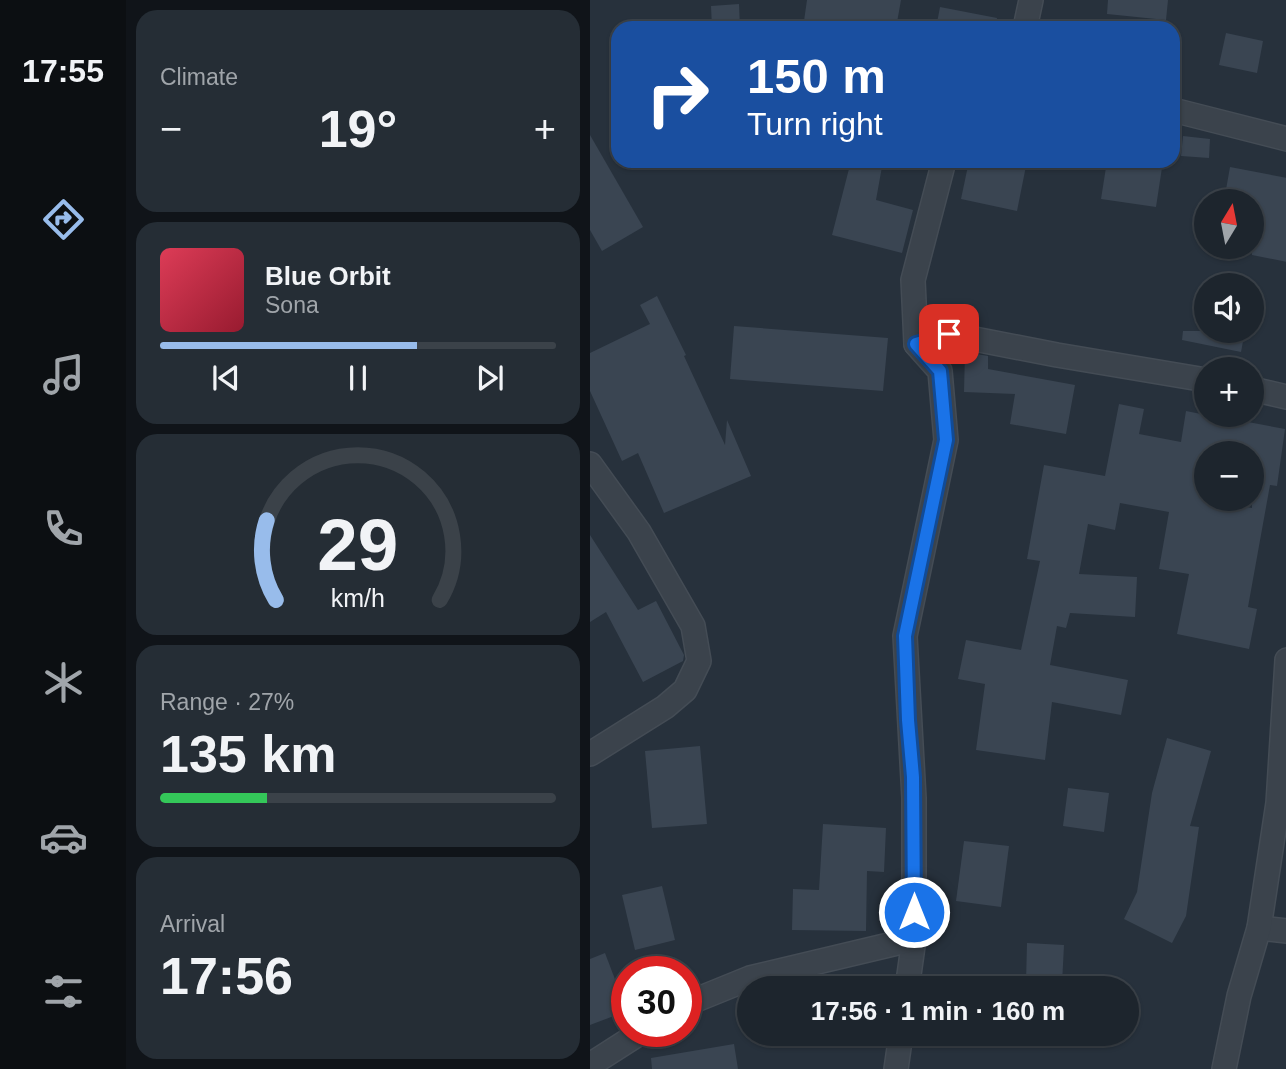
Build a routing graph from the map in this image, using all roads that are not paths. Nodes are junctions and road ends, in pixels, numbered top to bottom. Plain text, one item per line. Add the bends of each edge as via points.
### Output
1 (1031, 0) edge
2 (1026, 21) edge
3 (1180, 112) edge
4 (1286, 139) edge
5 (942, 168) edge
6 (916, 344) junction
7 (1194, 378) edge
8 (1264, 392) edge
9 (1286, 397) edge
10 (590, 464) edge
11 (1286, 660) edge
12 (590, 754) edge
13 (1258, 928) junction
14 (1286, 931) edge
15 (914, 939) junction
16 (909, 976) edge
17 (702, 998) edge
18 (899, 1046) edge
19 (618, 1047) edge
20 (590, 1065) edge
21 (896, 1069) edge
22 (1225, 1069) edge

1 - 2 street
3 - 4 street
5 - 6 street via 913,281
6 - 7 street via 949,334
6 - 15 street via 940,371 946,440 905,636 913,777
8 - 9 street
10 - 12 street via 638,532 693,626 699,661 685,690
11 - 13 street via 1278,803
13 - 14 street
13 - 22 street
15 - 16 street
15 - 17 street via 750,978
18 - 21 street
19 - 20 street

